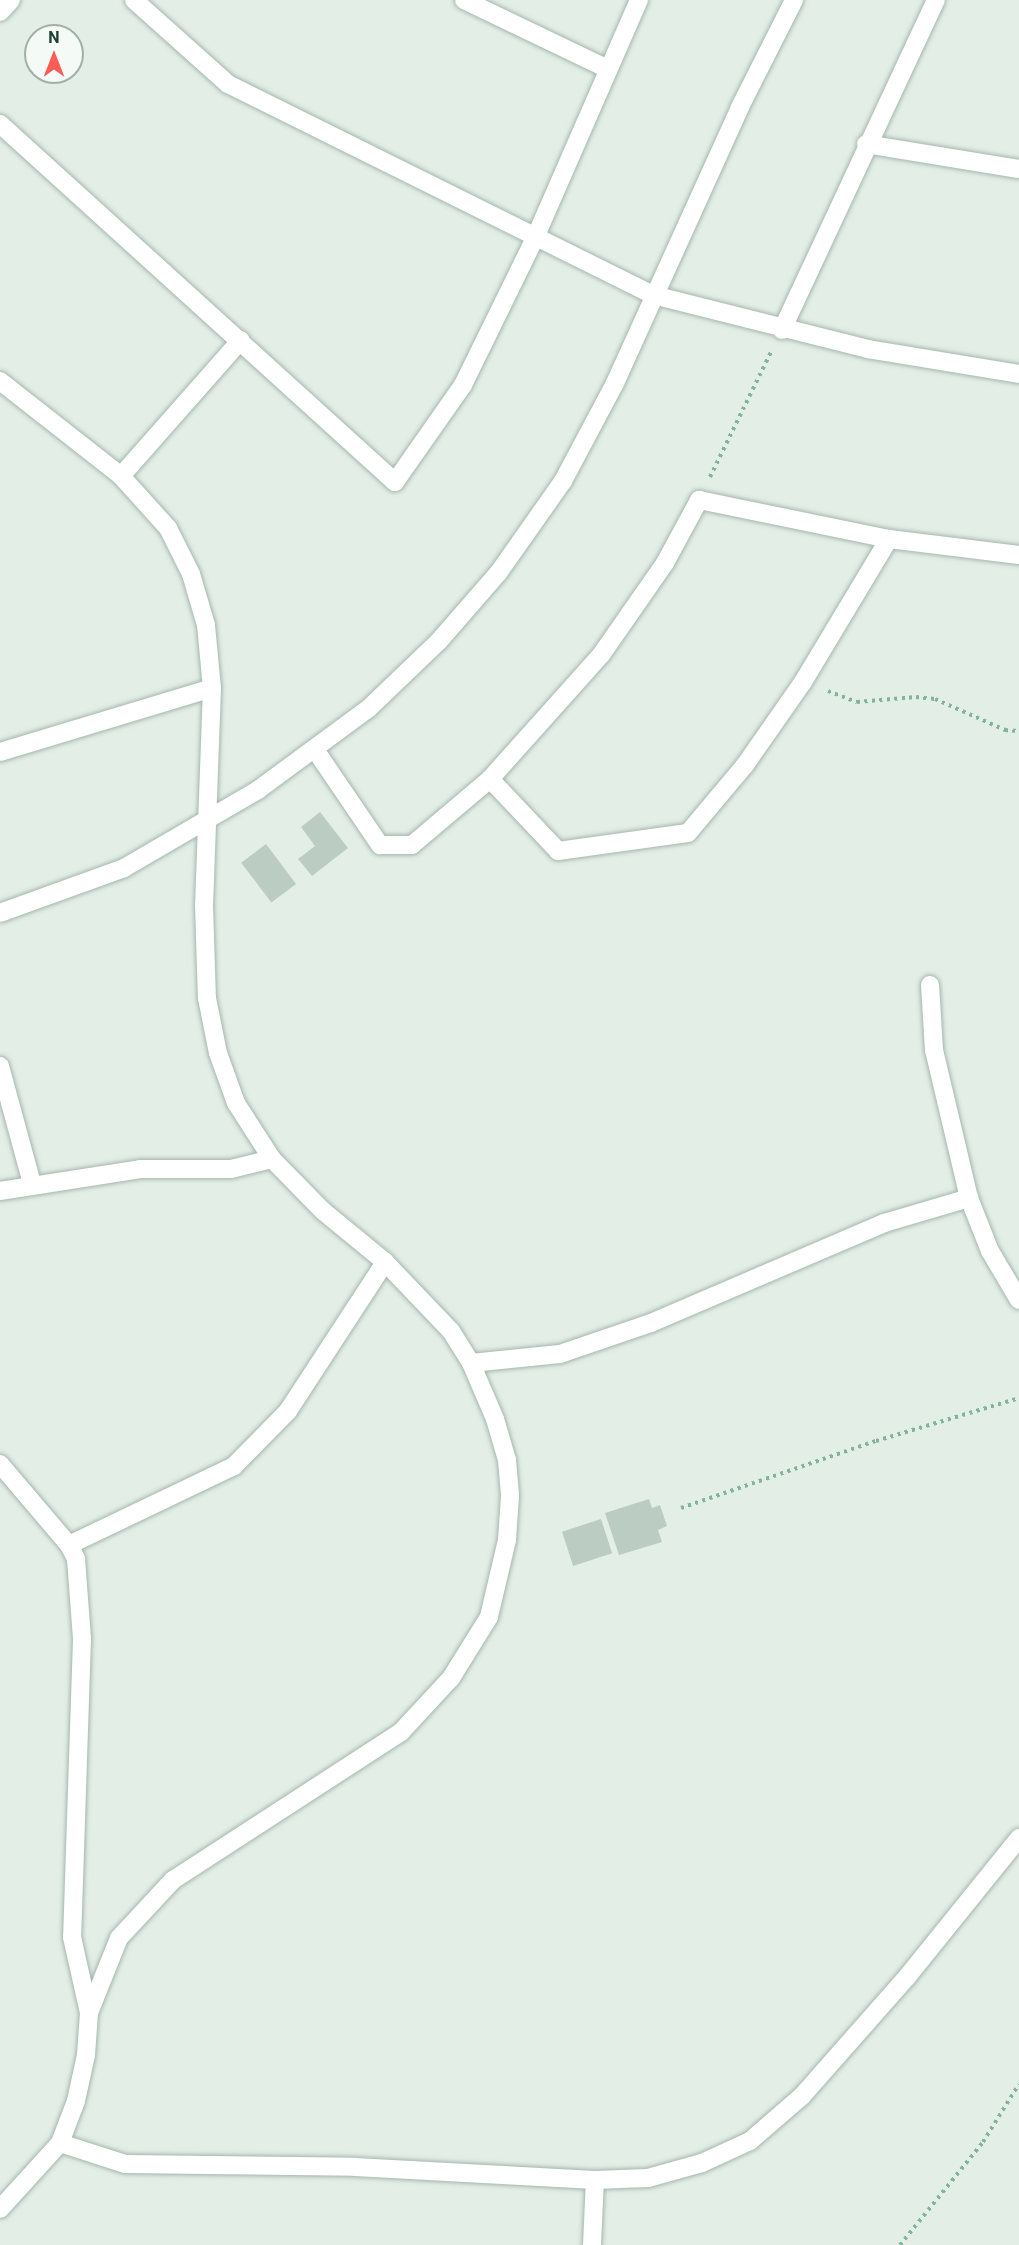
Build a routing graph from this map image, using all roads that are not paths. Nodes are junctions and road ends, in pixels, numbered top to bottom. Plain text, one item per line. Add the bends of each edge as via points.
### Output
1 (11, 0) edge
2 (134, 0) edge
3 (464, 0) edge
4 (639, 0) edge
5 (794, 0) edge
6 (936, 0) edge
7 (0, 12) edge
8 (608, 69) junction
9 (0, 124) edge
10 (866, 144) junction
11 (1019, 169) edge
12 (535, 238) junction
13 (653, 295) junction
14 (782, 330) junction
15 (241, 340) junction
16 (1019, 374) edge
17 (0, 381) edge
18 (121, 476) junction
19 (889, 539) junction
20 (1019, 555) edge
21 (212, 688) junction
22 (316, 751) junction
23 (0, 752) edge
24 (490, 779) junction
25 (205, 823) junction
26 (0, 913) edge
27 (930, 985) dead end
28 (0, 1066) edge
29 (272, 1159) junction
30 (32, 1184) junction
31 (0, 1191) edge
32 (969, 1198) junction
33 (386, 1262) junction
34 (1019, 1299) edge
35 (471, 1363) junction
36 (0, 1464) edge
37 (69, 1545) junction
38 (1019, 1838) edge
39 (89, 2013) junction
40 (60, 2143) junction
41 (595, 2180) junction
42 (0, 2209) edge
43 (592, 2245) edge

1 - 7 street
2 - 12 street via 228,84
3 - 8 street
4 - 8 street
5 - 13 street
6 - 10 street
8 - 12 street
9 - 15 street
10 - 11 street
10 - 14 street
12 - 13 street
12 - 15 street via 463,385 395,482
13 - 14 street
13 - 22 street via 615,383 562,481 499,572 431,648 368,710
14 - 16 street via 975,370
15 - 18 street
17 - 18 street
18 - 21 street via 168,528 191,574 207,625
19 - 20 street
19 - 24 street via 699,500 665,563 601,655
19 - 24 street via 803,682 745,765 688,833 558,851
21 - 23 street
21 - 25 street
22 - 24 street via 380,845 412,845
22 - 25 street
25 - 26 street via 124,868
25 - 29 street via 207,998 218,1053 236,1103
27 - 32 street via 934,1050
28 - 30 street
29 - 30 street via 231,1169 140,1169
29 - 33 street via 323,1211
30 - 31 street
32 - 34 street via 990,1251
32 - 35 street via 884,1223 651,1323 560,1354
33 - 35 street via 451,1331
33 - 37 street via 288,1411 234,1466
35 - 39 street via 495,1419 507,1460 510,1496 507,1540 489,1617 451,1678 401,1732 173,1880 119,1938
36 - 37 street
37 - 39 street via 76,1559 82,1639 72,1937
38 - 41 street via 908,1977 802,2096 750,2141 702,2163 648,2178
39 - 40 street via 86,2055 76,2101
40 - 41 street via 125,2164 355,2167
40 - 42 street
41 - 43 street

